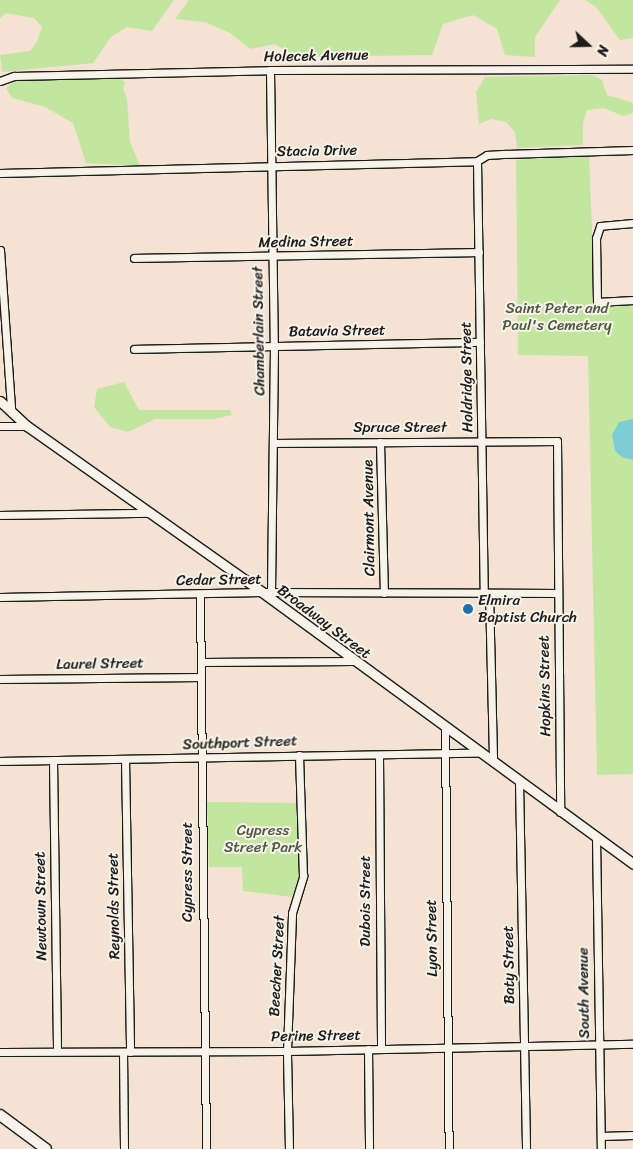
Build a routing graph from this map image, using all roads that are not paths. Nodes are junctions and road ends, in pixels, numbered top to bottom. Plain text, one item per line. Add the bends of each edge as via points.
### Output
1 (633, 69) edge
2 (270, 70) junction
3 (0, 81) edge
4 (633, 150) edge
5 (477, 161) junction
6 (271, 166) junction
7 (0, 173) edge
8 (633, 224) edge
9 (0, 250) edge
10 (479, 252) junction
11 (272, 256) junction
12 (134, 258) dead end
13 (633, 300) edge
14 (480, 342) junction
15 (274, 346) junction
16 (134, 349) dead end
17 (0, 401) edge
18 (11, 409) junction
19 (0, 426) edge
20 (27, 426) junction
21 (557, 441) joint
22 (380, 442) junction
23 (482, 442) junction
24 (274, 443) junction
25 (150, 513) junction
26 (0, 515) edge
27 (266, 592) junction
28 (384, 593) junction
29 (486, 593) junction
30 (558, 593) junction
31 (200, 594) junction
32 (0, 596) edge
33 (354, 661) junction
34 (201, 662) junction
35 (201, 677) junction
36 (0, 679) edge
37 (445, 728) junction
38 (443, 754) junction
39 (481, 754) junction
40 (299, 755) junction
41 (379, 755) junction
42 (201, 758) junction
43 (125, 759) junction
44 (53, 760) junction
45 (0, 761) edge
46 (493, 762) junction
47 (519, 781) junction
48 (560, 812) junction
49 (596, 837) junction
50 (633, 864) edge
51 (599, 1044) junction
52 (633, 1044) edge
53 (524, 1045) junction
54 (381, 1046) junction
55 (447, 1047) junction
56 (368, 1049) junction
57 (203, 1050) junction
58 (288, 1051) junction
59 (0, 1052) edge
60 (57, 1052) junction
61 (126, 1052) junction
62 (0, 1115) edge
63 (633, 1135) edge
64 (601, 1136) junction
65 (39, 1147) edge
66 (124, 1149) edge
67 (206, 1149) edge
68 (289, 1149) edge
69 (370, 1149) edge
70 (448, 1149) edge
71 (526, 1149) edge
72 (601, 1149) edge

1 - 2 street, Holecek Avenue
2 - 3 street, Holecek Avenue via 14,76
2 - 6 street, Chamberlain Street
4 - 5 street, Stacia Drive via 487,155
5 - 6 street, Stacia Drive
5 - 10 street, Holdridge Street
6 - 7 street, Stacia Drive
6 - 11 street, Chamberlain Street
8 - 13 street via 604,224 598,230 597,302
9 - 18 street
10 - 11 street, Medina Street
10 - 14 street, Holdridge Street
11 - 12 street, Medina Street
11 - 15 street, Chamberlain Street
14 - 15 street, Batavia Street
14 - 23 street, Holdridge Street
15 - 16 street, Batavia Street
15 - 24 street, Chamberlain Street
17 - 18 street, Broadway Street
18 - 20 street, Broadway Street
19 - 20 street
20 - 25 street, Broadway Street
21 - 23 street, Spruce Street
21 - 30 street, Hopkins Street
22 - 23 street, Spruce Street
22 - 24 street, Spruce Street
22 - 28 street, Clairmont Avenue
23 - 29 street, Holdridge Street
24 - 27 street, Chamberlain Street
25 - 26 street
25 - 27 street, Broadway Street
27 - 28 street, Cedar Street
27 - 31 street, Cedar Street
27 - 33 street, Broadway Street
28 - 29 street, Cedar Street
29 - 30 street, Cedar Street
29 - 46 street, Holdridge Street
30 - 48 street, Hopkins Street
31 - 32 street, Cedar Street
31 - 34 street, Cypress Street
33 - 34 street
33 - 37 street, Broadway Street
34 - 35 street, Cypress Street
35 - 36 street, Laurel Street
35 - 42 street, Cypress Street
37 - 38 street, Lyon Street
37 - 39 street, Broadway Street
38 - 39 street, Southport Street
38 - 41 street, Southport Street
38 - 55 street, Lyon Street
39 - 46 street, Broadway Street
40 - 41 street, Southport Street
40 - 42 street, Southport Street
40 - 58 street, Beecher Street via 303,876 292,913
41 - 54 street, Dubois Street
42 - 43 street, Southport Street
42 - 57 street, Cypress Street
43 - 44 street, Southport Street
43 - 61 street, Reynolds Street
44 - 45 street, Southport Street
44 - 60 street, Newtown Street
46 - 47 street, Broadway Street
47 - 48 street, Broadway Street
47 - 53 street, Baty Street
48 - 49 street, Broadway Street
49 - 50 street, Broadway Street
49 - 51 street, South Avenue
51 - 52 street, Perine Street
51 - 53 street, Perine Street
51 - 64 street, South Avenue
53 - 55 street, Perine Street
53 - 71 street, Baty Street
54 - 55 street, Perine Street
54 - 56 street, Perine Street
55 - 70 street, Lyon Street
56 - 58 street, Perine Street
56 - 69 street
57 - 58 street, Perine Street
57 - 61 street, Perine Street
57 - 67 street, Cypress Street
58 - 68 street, Beecher Street
59 - 60 street, Perine Street
60 - 61 street, Perine Street
61 - 66 street, Reynolds Street
62 - 65 main road
63 - 64 street
64 - 72 street, South Avenue

